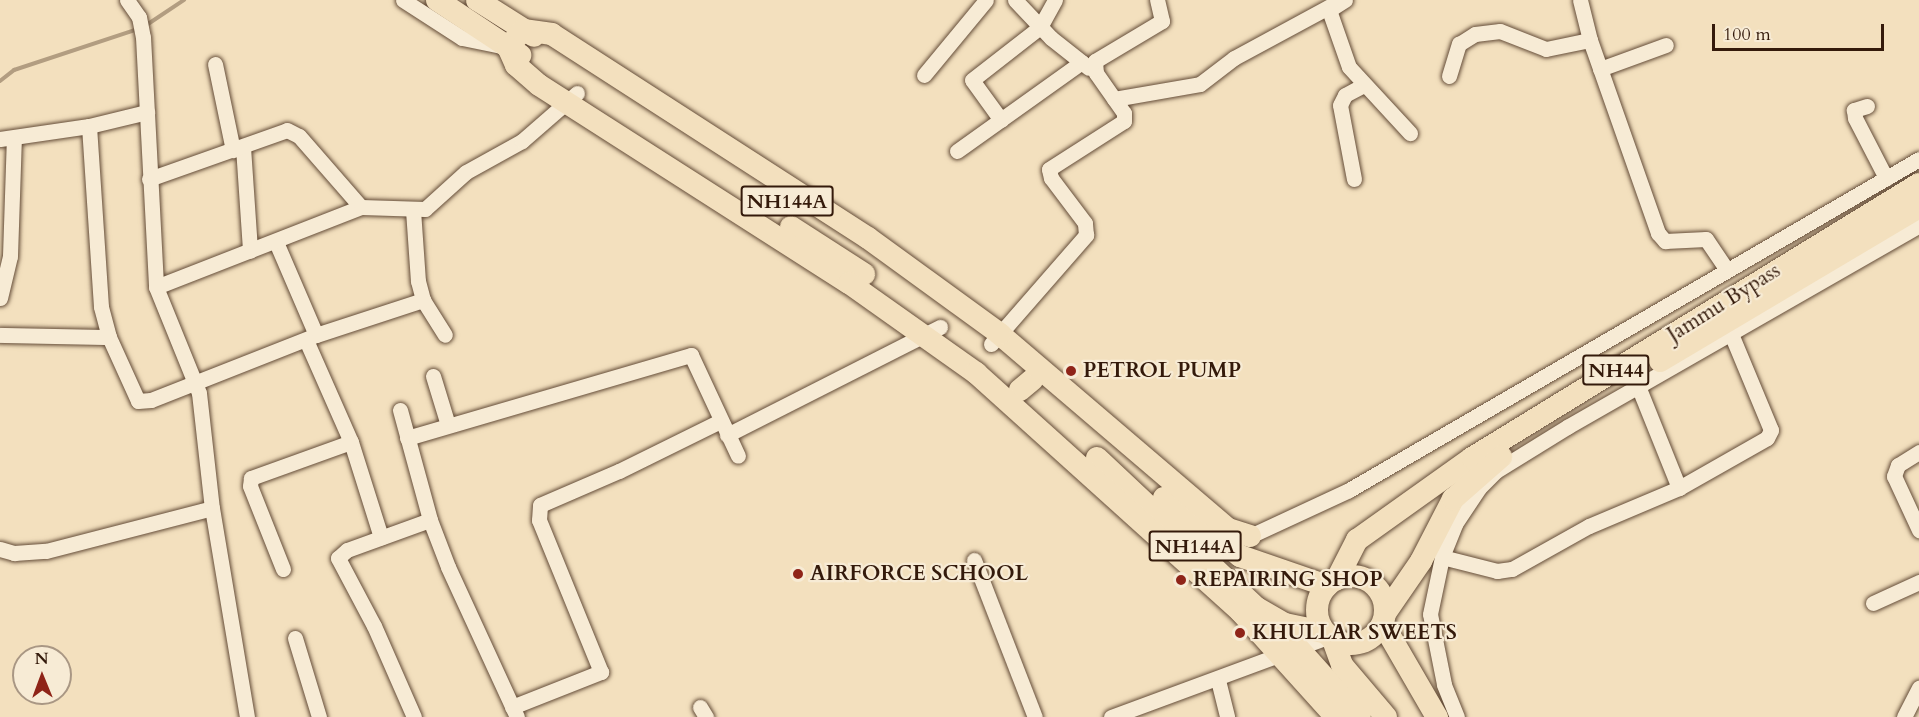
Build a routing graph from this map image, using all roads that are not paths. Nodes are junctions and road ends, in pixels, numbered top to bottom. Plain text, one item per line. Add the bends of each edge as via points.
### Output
1 (128, 0) edge
2 (403, 0) edge
3 (437, 0) edge
4 (477, 0) edge
5 (497, 0) edge
6 (986, 0) edge
7 (1015, 0) edge
8 (1055, 0) edge
9 (1157, 0) edge
10 (1580, 0) edge
11 (1336, 2) edge
12 (1040, 27) junction
13 (522, 30) junction
14 (1590, 40) junction
15 (1666, 45) dead end
16 (508, 47) junction
17 (1082, 62) junction
18 (215, 64) dead end
19 (1600, 69) junction
20 (1096, 73) junction
21 (924, 75) dead end
22 (1449, 76) dead end
23 (1364, 85) junction
24 (572, 98) junction
25 (1114, 99) junction
26 (1867, 106) dead end
27 (147, 112) junction
28 (1001, 120) junction
29 (89, 126) junction
30 (1410, 133) dead end
31 (7, 138) edge
32 (238, 149) junction
33 (957, 151) dead end
34 (1919, 159) edge
35 (1886, 178) junction
36 (149, 179) junction
37 (1354, 179) dead end
38 (1919, 184) edge
39 (361, 207) junction
40 (1919, 207) edge
41 (413, 210) junction
42 (1919, 225) edge
43 (276, 242) junction
44 (250, 251) junction
45 (1727, 270) junction
46 (156, 287) junction
47 (0, 298) edge
48 (423, 300) junction
49 (932, 331) junction
50 (0, 334) edge
51 (1731, 334) junction
52 (445, 335) dead end
53 (109, 337) junction
54 (311, 338) junction
55 (995, 339) junction
56 (960, 352) junction
57 (433, 376) dead end
58 (196, 381) junction
59 (1026, 385) junction
60 (1638, 386) junction
61 (400, 410) dead end
62 (1090, 412) junction
63 (448, 426) junction
64 (724, 428) junction
65 (407, 438) junction
66 (351, 442) junction
67 (1090, 442) junction
68 (1919, 452) edge
69 (738, 456) dead end
70 (1091, 473) junction
71 (1679, 488) junction
72 (212, 508) junction
73 (430, 520) junction
74 (1919, 530) edge
75 (1250, 536) joint
76 (381, 537) junction
77 (0, 549) edge
78 (1443, 557) junction
79 (974, 560) dead end
80 (283, 569) dead end
81 (1919, 582) edge
82 (1332, 583) junction
83 (1873, 603) dead end
84 (1271, 618) junction
85 (1384, 618) junction
86 (1329, 636) junction
87 (295, 638) dead end
88 (1289, 653) junction
89 (1218, 680) junction
90 (1919, 688) edge
91 (515, 712) edge
92 (247, 717) edge
93 (319, 717) edge
94 (414, 717) edge
95 (1035, 717) edge
96 (1112, 717) edge
97 (1227, 717) edge
98 (1336, 717) edge
99 (1360, 717) edge
100 (1386, 717) edge
101 (1437, 717) edge
102 (1457, 717) edge
103 (1904, 717) edge

1 - 27 street via 139,17 143,37
2 - 16 street via 462,38
3 - 16 highway, NH144A
4 - 13 highway, NH144A
5 - 13 street
6 - 21 street
7 - 12 street
8 - 12 street
9 - 20 street via 1162,21 1099,57 1093,67
10 - 14 street
11 - 23 street via 1345,57
11 - 25 street via 1234,58 1200,84
12 - 17 street
12 - 28 street via 972,80
13 - 16 highway
13 - 55 highway, NH144A
14 - 19 street
14 - 22 street via 1546,49 1500,31 1475,34 1460,44
15 - 19 street
16 - 24 highway, NH144A
17 - 20 street
17 - 28 street
18 - 32 street
19 - 45 street via 1658,233 1665,241 1706,239
20 - 25 street
23 - 30 street
23 - 37 street via 1346,95 1340,105
24 - 41 street via 522,141 466,172 431,205
24 - 49 highway, NH144A via 824,247
25 - 55 street via 1124,113 1124,121 1049,169 1051,178 1085,223 1086,235
26 - 35 street via 1854,110 1855,118
27 - 29 street
27 - 36 street
28 - 33 street
29 - 31 street
29 - 53 street via 100,294
31 - 47 street via 10,256
32 - 36 street
32 - 39 street via 282,130 293,131
32 - 44 street
34 - 35 street
35 - 45 street
36 - 46 street
38 - 82 highway, Jammu Bypass / NH44 via 1472,458 1357,540
39 - 41 street via 381,205
39 - 43 street
40 - 85 highway, Jammu Bypass / NH44 via 1481,470 1453,499 1421,561
41 - 48 street
42 - 51 street
43 - 44 street
43 - 54 street
44 - 46 street
45 - 75 street via 1349,490
46 - 58 street
48 - 52 street
48 - 54 street
49 - 56 highway, NH144A
49 - 64 street
50 - 53 street
51 - 60 street
51 - 71 street via 1771,434
53 - 58 street via 138,401 151,400
54 - 58 street
54 - 66 street
55 - 59 highway, NH144A
55 - 62 highway
56 - 59 highway, NH144A
56 - 70 highway
57 - 63 street
58 - 72 street
59 - 67 highway, NH144A
60 - 71 street
60 - 78 street via 1496,471 1479,488 1455,524
61 - 65 street
62 - 67 highway
62 - 75 highway via 1228,529
63 - 64 street via 691,355
63 - 65 street
64 - 69 street
64 - 91 street via 540,505 539,520 601,672
65 - 73 street
66 - 76 street
66 - 80 street via 251,478 250,486
67 - 70 highway
67 - 82 highway, NH144A via 1226,547 1257,564
67 - 84 highway, NH144A
68 - 74 street via 1898,465 1894,476
70 - 88 highway
71 - 78 street via 1589,526 1503,572
72 - 77 street via 46,550 14,553
72 - 92 street
73 - 76 street
73 - 91 street
76 - 94 street via 338,558 374,626
78 - 102 street via 1430,614 1444,684
79 - 95 street
81 - 83 street
82 - 85 highway via 1360,577 1371,582 1379,590
82 - 86 highway, NH44 via 1317,611
84 - 86 highway, NH144A
84 - 88 highway
85 - 86 highway, NH44 via 1377,633 1356,644
85 - 101 highway
86 - 88 street
86 - 100 highway, NH44 via 1349,676
87 - 93 street
88 - 89 street
88 - 98 highway
88 - 99 highway
89 - 96 street
89 - 97 street
90 - 103 street

